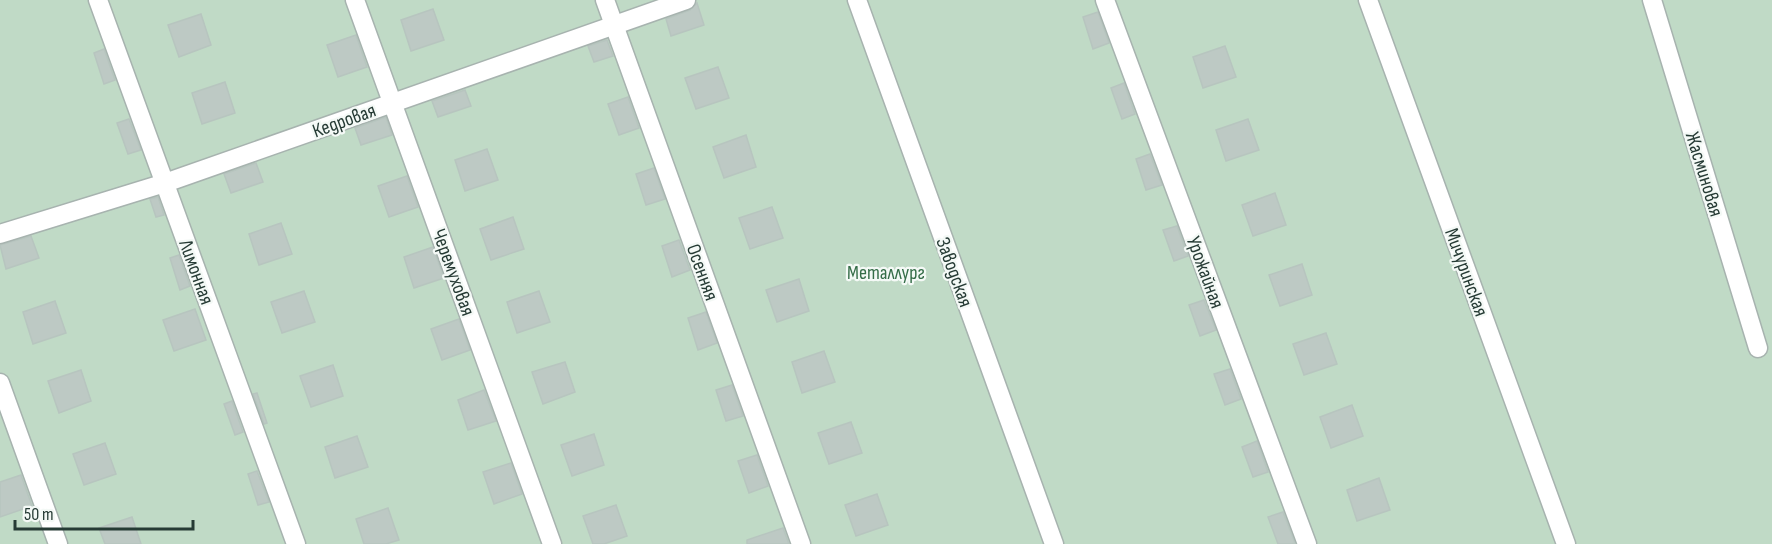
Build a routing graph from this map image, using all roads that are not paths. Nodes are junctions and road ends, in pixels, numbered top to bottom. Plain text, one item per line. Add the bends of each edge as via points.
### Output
1 (99, 0) edge
2 (355, 0) edge
3 (605, 0) edge
4 (686, 0) edge
5 (857, 0) edge
6 (1104, 0) edge
7 (1368, 0) edge
8 (1652, 0) edge
9 (615, 26) junction
10 (393, 102) junction
11 (165, 183) junction
12 (0, 234) edge
13 (1758, 348) dead end
14 (0, 383) edge
15 (58, 544) edge
16 (296, 544) edge
17 (552, 544) edge
18 (801, 544) edge
19 (1054, 544) edge
20 (1307, 544) edge
21 (1566, 544) edge

1 - 11 street, Лимонная
2 - 10 street, Черемуховая
3 - 9 street, Осенняя
4 - 9 street, Кедровая
5 - 19 street, Заводская
6 - 20 street, Урожайная
7 - 21 street, Мичуринская
8 - 13 street, Жасминовая
9 - 10 street, Кедровая
9 - 18 street, Осенняя
10 - 11 street, Кедровая
10 - 17 street, Черемуховая
11 - 12 street, Кедровая
11 - 16 street, Лимонная
14 - 15 street

